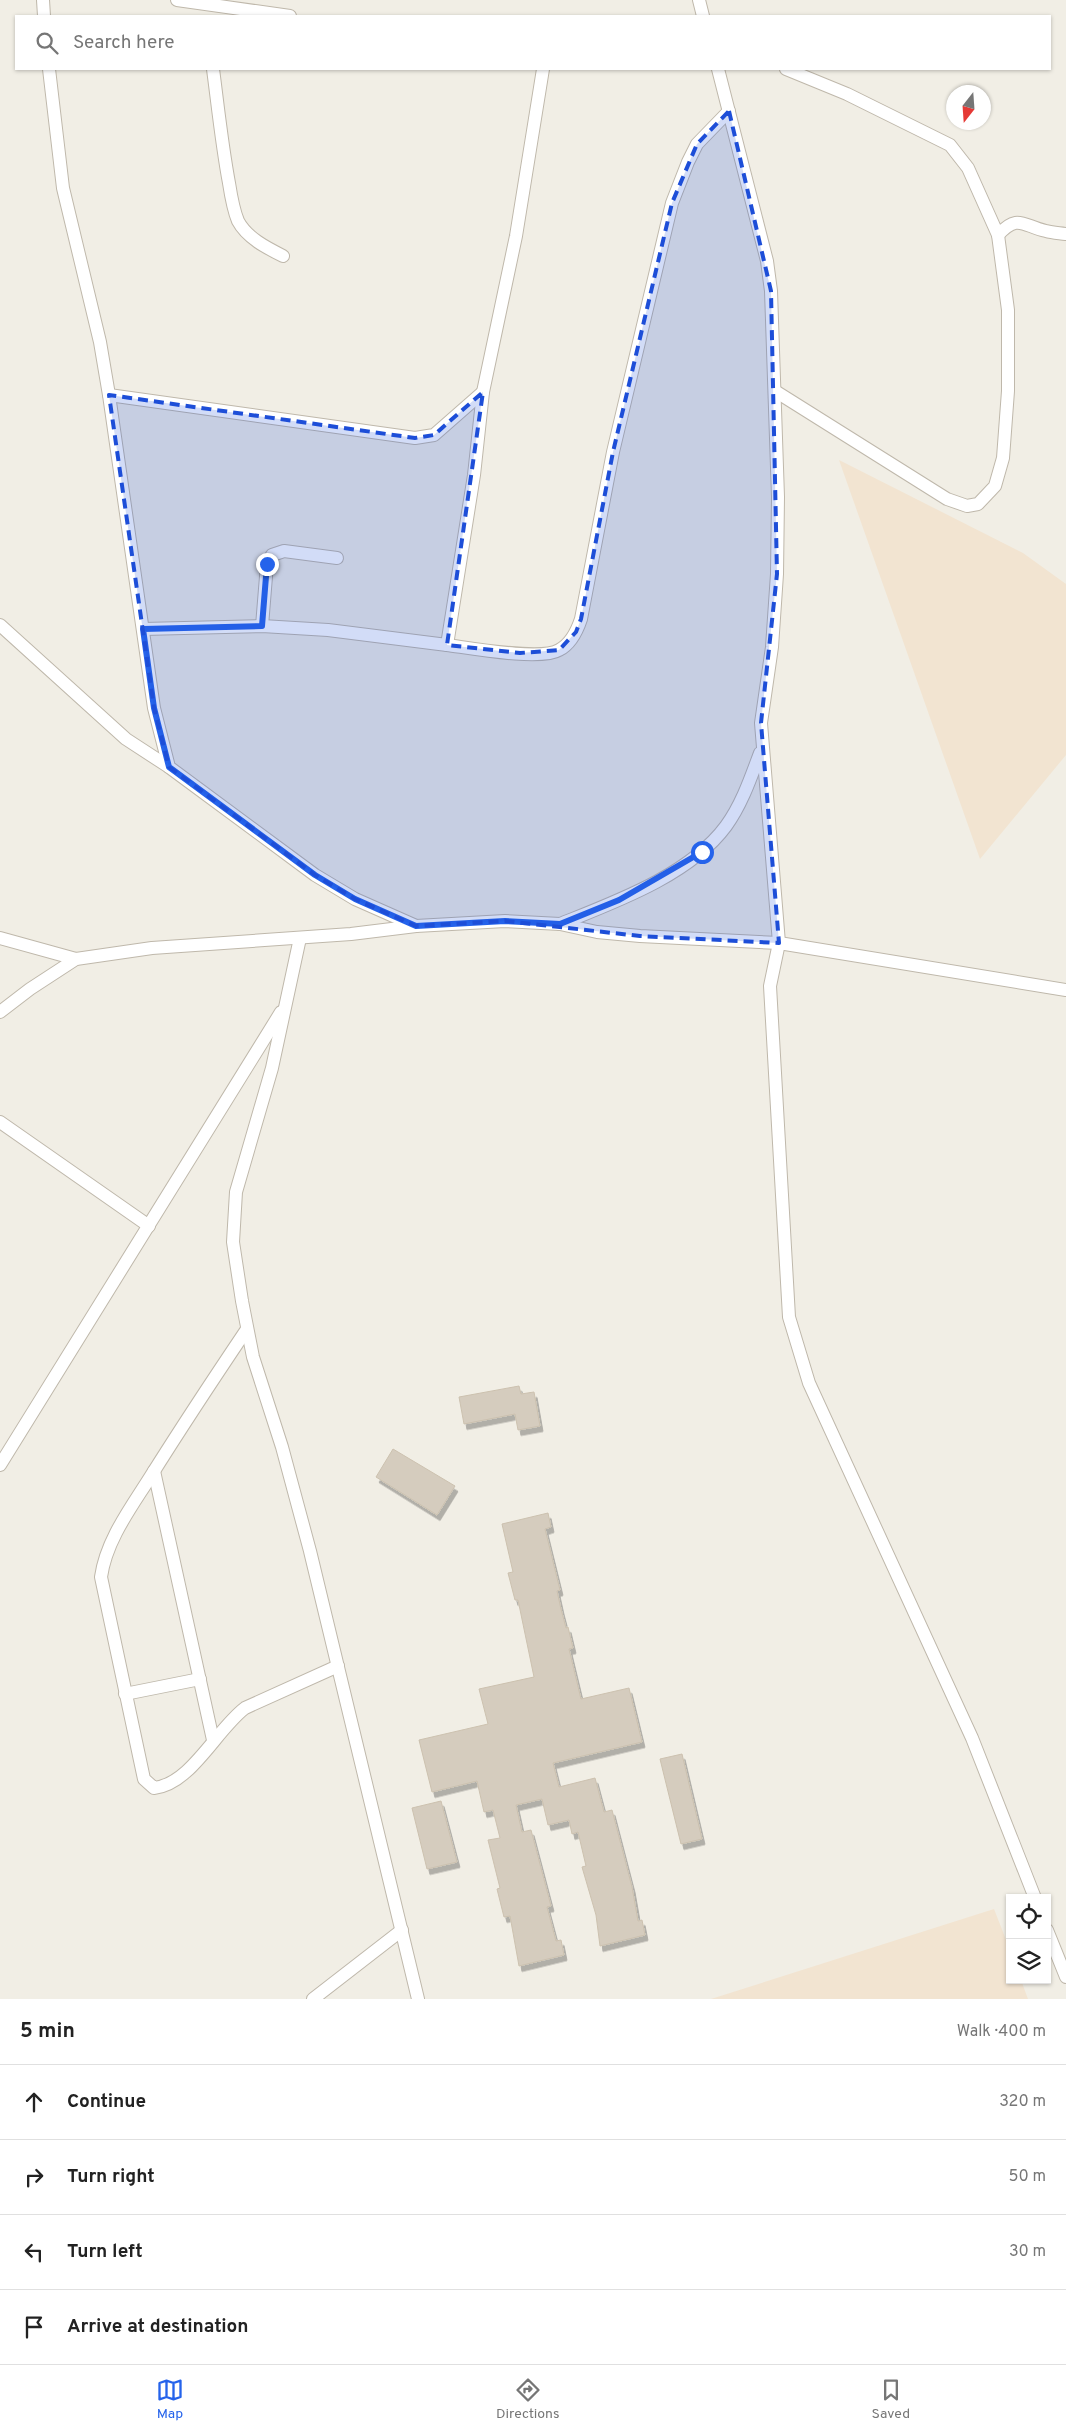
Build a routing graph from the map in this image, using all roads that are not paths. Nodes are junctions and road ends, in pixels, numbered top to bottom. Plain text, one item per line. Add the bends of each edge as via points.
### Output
1 (43, 0) edge
2 (177, 0) edge
3 (699, 0) edge
4 (206, 10) edge
5 (44, 15) edge
6 (276, 15) edge
7 (703, 15) edge
8 (49, 70) edge
9 (213, 70) edge
10 (543, 70) edge
11 (718, 70) edge
12 (788, 70) edge
13 (729, 111) junction
14 (1066, 234) edge
15 (998, 235) junction
16 (283, 256) dead end
17 (775, 391) junction
18 (483, 392) junction
19 (110, 395) junction
20 (337, 558) dead end
21 (0, 624) edge
22 (262, 626) junction
23 (143, 629) junction
24 (447, 645) junction
25 (762, 748) junction
26 (169, 767) junction
27 (560, 924) junction
28 (416, 926) junction
29 (1, 936) edge
30 (300, 938) junction
31 (779, 943) junction
32 (76, 959) junction
33 (1066, 990) edge
34 (286, 1005) junction
35 (0, 1012) edge
36 (0, 1122) edge
37 (149, 1226) junction
38 (248, 1329) junction
39 (0, 1465) edge
40 (154, 1471) junction
41 (338, 1666) junction
42 (200, 1679) junction
43 (125, 1694) junction
44 (214, 1740) junction
45 (1033, 1894) edge
46 (402, 1930) junction
47 (1051, 1939) edge
48 (1066, 1978) edge
49 (313, 1999) edge
50 (418, 1999) edge

1 - 5 street
2 - 4 street
3 - 7 street
4 - 6 street
8 - 19 street via 63,188
9 - 16 street via 226,167 238,221 254,238
10 - 18 street via 516,236
11 - 13 street
12 - 15 street via 847,94 950,144 968,168
13 - 17 street via 767,261
13 - 24 street via 698,144 672,203 613,452 576,632 559,650 549,654 520,654
14 - 15 street via 1045,231 1021,221 1007,224
15 - 17 street via 1008,310 1008,391 1003,458 995,486 978,504 967,506 947,499
17 - 25 street via 777,574 772,647 761,723
18 - 19 street via 434,435 415,438
18 - 24 street via 474,475
19 - 23 street
20 - 22 street via 284,551 272,555 267,564
21 - 26 street via 126,738
22 - 23 street
22 - 24 street via 328,630
23 - 26 street via 154,708
25 - 27 street via 748,787 727,825 702,852 619,900
25 - 31 street
26 - 28 street via 315,875 355,899
27 - 28 street via 505,921
27 - 31 street via 640,936
28 - 30 street
29 - 32 street
30 - 32 street via 152,948
30 - 34 street
31 - 33 street
31 - 45 street via 770,986 789,1316 809,1383 972,1738
32 - 35 street
34 - 37 street
34 - 38 street via 233,1213 233,1242
36 - 37 street
37 - 39 street
38 - 40 street
38 - 41 street
40 - 42 street
40 - 43 street via 108,1551 101,1577
41 - 44 street via 245,1708
41 - 46 street
42 - 43 street
42 - 44 street
43 - 44 street via 140,1769 148,1785 166,1787 180,1778
46 - 49 street
46 - 50 street
47 - 48 street

